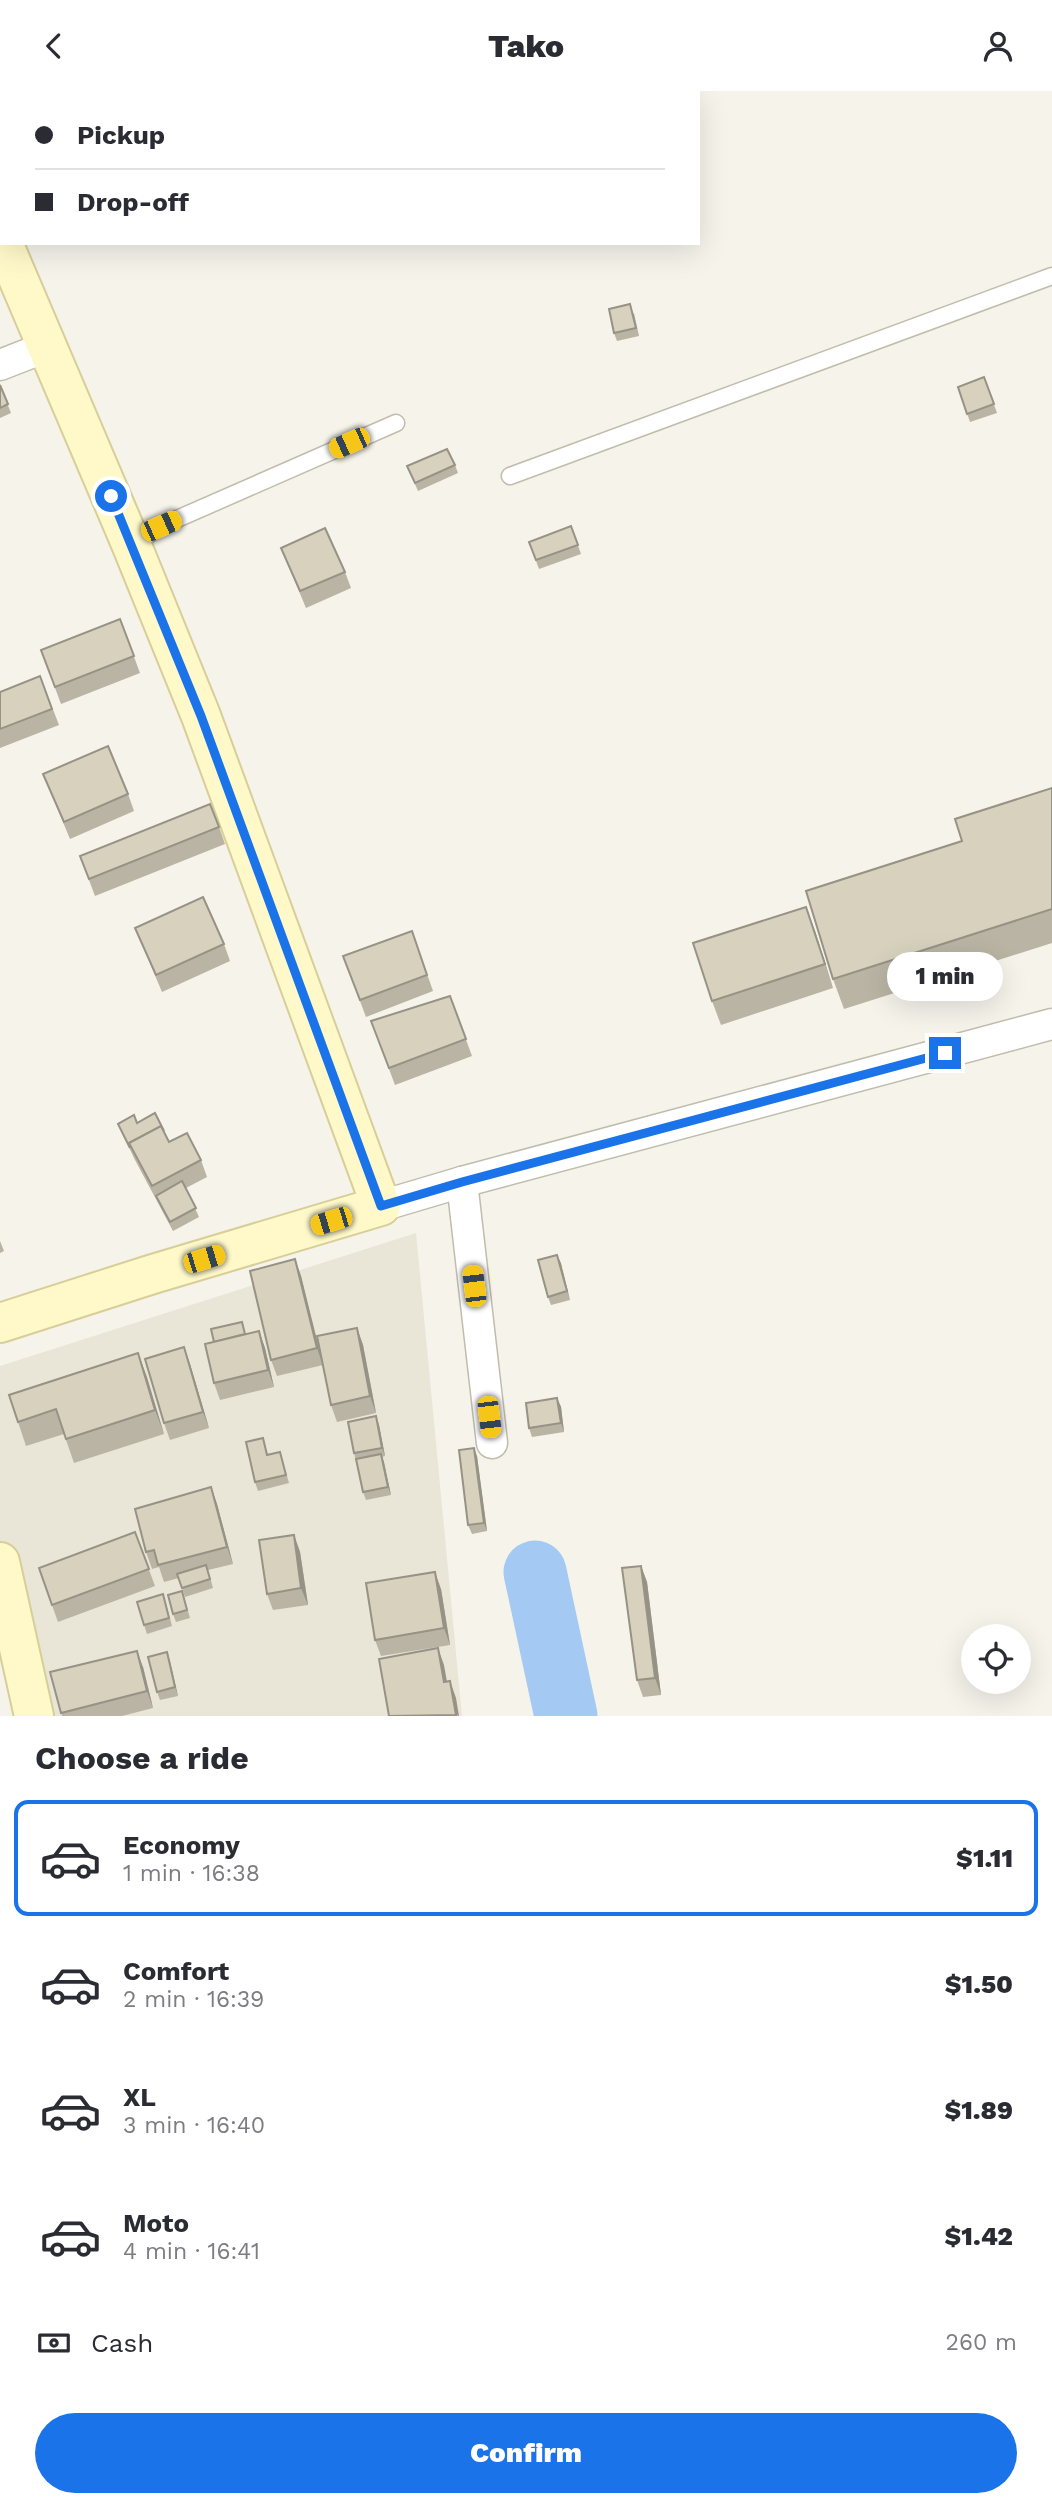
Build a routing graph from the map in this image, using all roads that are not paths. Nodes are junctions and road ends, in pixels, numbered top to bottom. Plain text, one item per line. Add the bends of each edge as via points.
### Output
1 (4, 245) edge
2 (1052, 276) edge
3 (47, 347) junction
4 (0, 365) edge
5 (396, 423) dead end
6 (510, 476) dead end
7 (132, 546) junction
8 (1052, 1024) edge
9 (462, 1182) junction
10 (381, 1206) junction
11 (0, 1323) edge
12 (492, 1443) dead end
13 (0, 1562) edge
14 (34, 1716) edge

1 - 3 street
2 - 6 lane
3 - 4 street
3 - 7 street
5 - 7 lane via 161,526
7 - 10 street via 201,716
8 - 9 street
9 - 10 street
9 - 12 street
10 - 11 street
13 - 14 street

